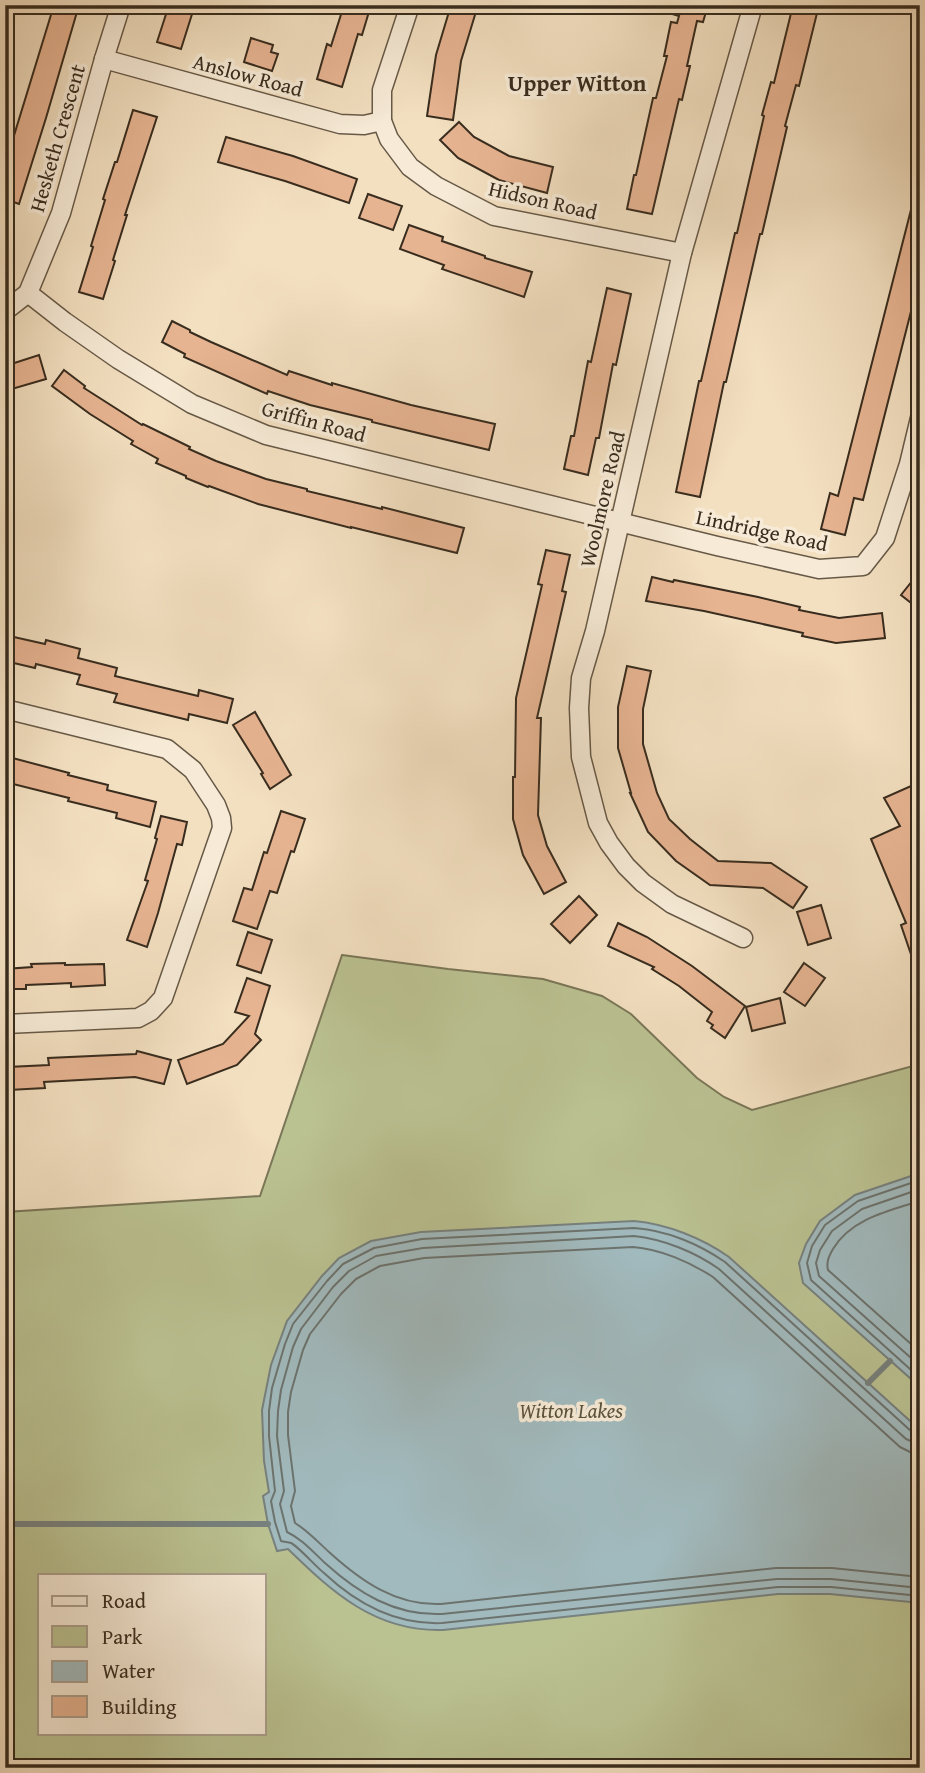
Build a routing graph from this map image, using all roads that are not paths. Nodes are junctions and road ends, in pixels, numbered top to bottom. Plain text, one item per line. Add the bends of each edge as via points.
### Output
1 (121, 5) edge
2 (410, 5) edge
3 (753, 5) edge
4 (104, 59) junction
5 (382, 121) junction
6 (682, 253) junction
7 (27, 293) junction
8 (5, 311) edge
9 (920, 418) edge
10 (620, 521) junction
11 (5, 709) edge
12 (743, 939) dead end
13 (5, 1024) edge

1 - 4 street, Hesketh Crescent
2 - 5 street via 382,90
3 - 6 street, Woolmore Road
4 - 5 street, Anslow Road via 340,124
4 - 7 street, Hesketh Crescent via 61,213
5 - 6 street, Hidson Road via 389,139 411,167 436,186 494,216
6 - 10 street, Woolmore Road
7 - 8 street, Hesketh Crescent
7 - 10 street, Griffin Road via 118,359 192,404 266,435
9 - 10 street, Lindridge Road via 885,538 863,566 819,569
10 - 12 street, Woolmore Road via 581,678 581,757 598,823 643,883 673,904
11 - 13 street via 167,749 193,770 216,805 222,828 163,998 151,1011 138,1018

